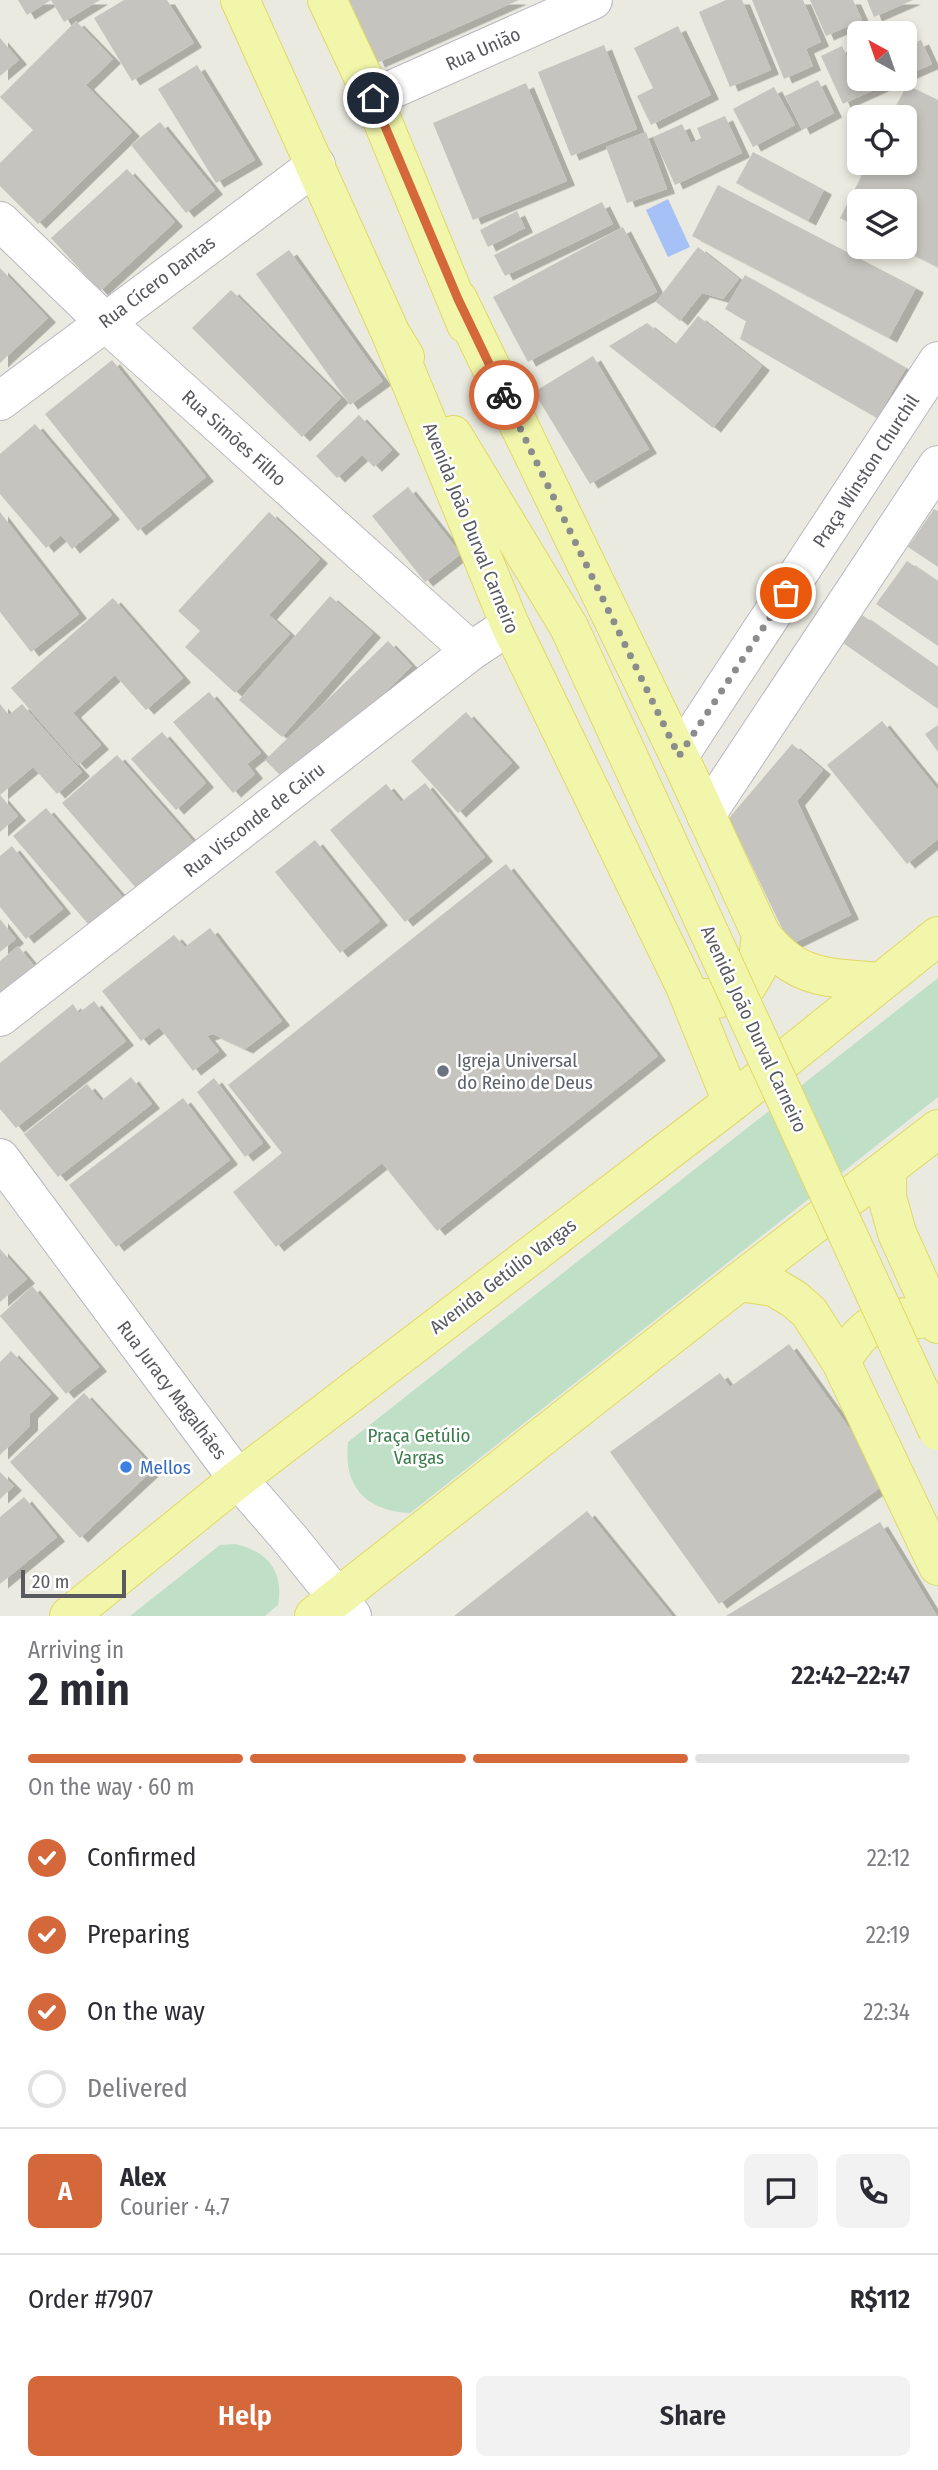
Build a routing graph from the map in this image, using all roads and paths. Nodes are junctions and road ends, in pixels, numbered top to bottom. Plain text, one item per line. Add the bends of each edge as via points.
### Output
1 (240, 0) edge
2 (327, 0) edge
3 (593, 0) edge
4 (373, 98) junction
5 (316, 165) junction
6 (0, 221) edge
7 (458, 299) junction
8 (104, 321) junction
9 (391, 334) junction
10 (938, 361) edge
11 (0, 401) edge
12 (938, 465) edge
13 (510, 625) junction
14 (569, 627) junction
15 (471, 651) junction
16 (679, 756) junction
17 (706, 815) junction
18 (761, 934) junction
19 (938, 936) edge
20 (879, 982) junction
21 (685, 986) junction
22 (0, 1017) edge
23 (732, 1102) junction
24 (938, 1129) edge
25 (0, 1158) edge
26 (887, 1169) junction
27 (739, 1282) junction
28 (938, 1324) edge
29 (938, 1332) edge
30 (841, 1362) junction
31 (938, 1431) edge
32 (237, 1479) junction
33 (938, 1566) edge
34 (334, 1610) edge
35 (69, 1616) edge

1 - 5 main road, Avenida João Durval Carneiro
2 - 4 main road, Avenida João Durval Carneiro
3 - 4 street, Rua União
4 - 7 main road, Avenida João Durval Carneiro
5 - 8 street, Rua Cícero Dantas
5 - 9 main road, Avenida João Durval Carneiro
6 - 8 street, Rua Simões Filho
7 - 14 main road, Avenida João Durval Carneiro
7 - 16 main road, Avenida João Durval Carneiro
8 - 11 street, Rua Cícero Dantas
8 - 15 street, Rua Simões Filho
9 - 13 main road, Avenida João Durval Carneiro
9 - 14 main road, Avenida João Durval Carneiro
10 - 16 street, Praça Winston Churchil
12 - 17 street
13 - 15 street, Rua Visconde de Cairu
13 - 21 main road, Avenida João Durval Carneiro
14 - 31 main road, Avenida João Durval Carneiro, bridge
15 - 22 street, Rua Visconde de Cairu
16 - 17 main road, Avenida João Durval Carneiro
17 - 18 main road, Avenida João Durval Carneiro
18 - 20 main road, Avenida João Durval Carneiro via 794,967 827,977
18 - 21 main road via 757,970 747,986 717,999 705,999
19 - 20 main road, Avenida Getúlio Vargas
20 - 23 main road, Avenida Getúlio Vargas
21 - 23 main road, Avenida João Durval Carneiro
23 - 32 main road, Avenida Getúlio Vargas
24 - 26 main road
25 - 32 street, Rua Juracy Magalhães
26 - 27 main road
26 - 28 main road via 887,1197 897,1233
27 - 30 main road via 774,1287 794,1299 809,1312
27 - 34 main road
29 - 30 main road via 924,1321 901,1316 873,1324 854,1339
30 - 33 main road
32 - 34 street, Rua Juracy Magalhães
32 - 35 main road, Avenida Getúlio Vargas

